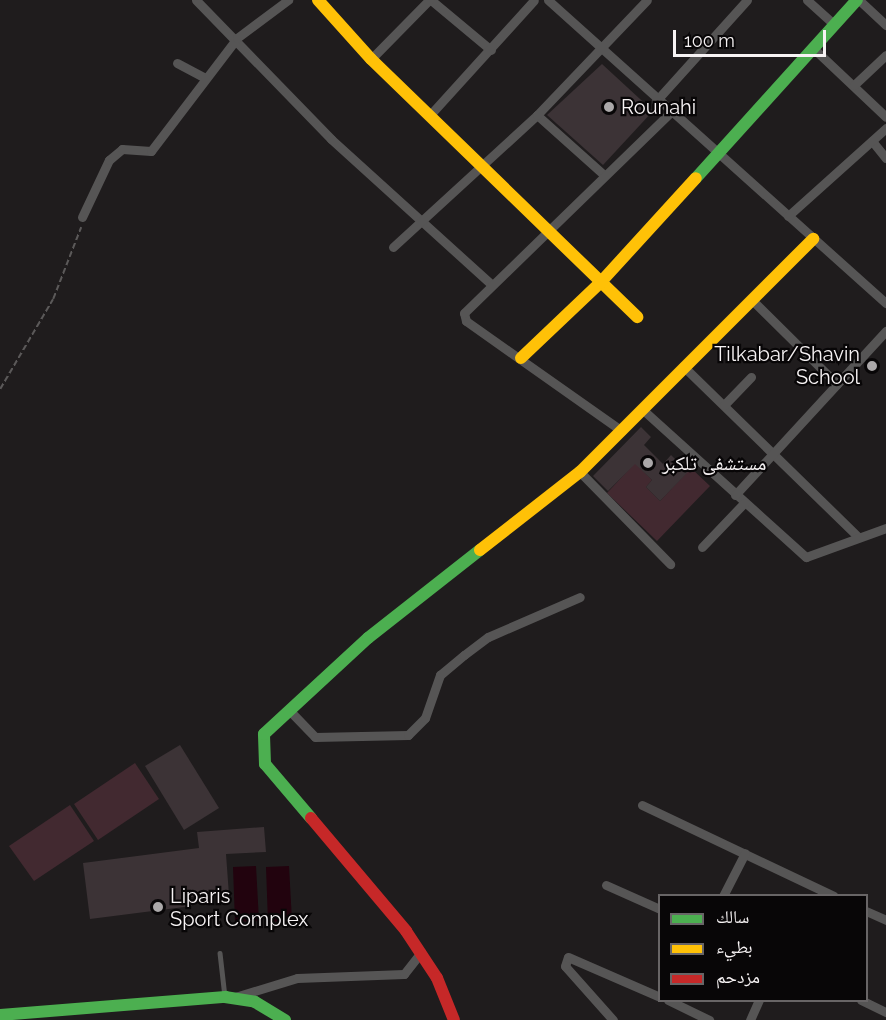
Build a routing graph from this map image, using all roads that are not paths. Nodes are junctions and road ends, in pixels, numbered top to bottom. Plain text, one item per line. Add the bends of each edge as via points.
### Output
1 (196, 0) edge
2 (288, 0) edge
3 (318, 0) edge
4 (430, 0) edge
5 (534, 0) edge
6 (548, 0) edge
7 (647, 0) edge
8 (747, 0) edge
9 (807, 0) edge
10 (858, 0) edge
11 (834, 24) junction
12 (886, 25) edge
13 (237, 38) junction
14 (813, 48) junction
15 (491, 50) junction
16 (601, 50) junction
17 (886, 55) edge
18 (370, 59) junction
19 (177, 63) dead end
20 (205, 78) junction
21 (854, 85) junction
22 (656, 101) junction
23 (670, 113) junction
24 (537, 115) junction
25 (429, 116) junction
26 (886, 117) edge
27 (886, 128) edge
28 (872, 141) junction
29 (714, 152) junction
30 (886, 158) edge
31 (481, 168) junction
32 (604, 175) junction
33 (788, 216) junction
34 (82, 217) road end
35 (422, 223) junction
36 (546, 227) junction
37 (813, 239) junction
38 (393, 248) dead end
39 (490, 283) junction
40 (600, 283) junction
41 (751, 298) junction
42 (886, 303) edge
43 (637, 317) dead end
44 (886, 331) edge
45 (520, 358) junction
46 (683, 366) junction
47 (751, 376) dead end
48 (837, 384) junction
49 (724, 405) junction
50 (642, 409) junction
51 (622, 431) junction
52 (774, 452) junction
53 (580, 472) junction
54 (735, 495) junction
55 (744, 503) junction
56 (886, 528) edge
57 (858, 537) junction
58 (702, 547) dead end
59 (670, 564) dead end
60 (580, 597) dead end
61 (289, 710) junction
62 (642, 805) dead end
63 (745, 853) junction
64 (606, 885) dead end
65 (724, 894) edge
66 (830, 894) edge
67 (658, 908) edge
68 (868, 911) edge
69 (886, 920) edge
70 (420, 952) junction
71 (220, 953) dead end
72 (658, 996) edge
73 (230, 997) junction
74 (672, 1002) edge
75 (758, 1002) edge
76 (865, 1002) edge
77 (886, 1012) edge
78 (0, 1015) edge
79 (285, 1020) edge
80 (454, 1020) edge
81 (613, 1020) edge
82 (708, 1020) edge
83 (750, 1020) edge

1 - 13 street
2 - 13 street
3 - 18 street
4 - 15 street
4 - 18 street
5 - 15 street
6 - 16 street
7 - 16 street
8 - 22 street
9 - 11 street
10 - 11 street
10 - 12 street
11 - 14 street
13 - 20 street
13 - 35 street via 331,139
14 - 21 street
14 - 29 street
15 - 25 street
16 - 22 street
16 - 24 street
17 - 21 street
18 - 25 street
19 - 20 street
20 - 34 street via 176,123 151,150 130,147 109,160
21 - 26 street
22 - 23 street
23 - 29 street
23 - 32 street
24 - 31 street
24 - 32 street
25 - 31 street
27 - 28 street
28 - 30 street
28 - 33 street
29 - 33 street
29 - 40 street
31 - 35 street
31 - 36 street
32 - 36 street
33 - 37 street
35 - 38 street
35 - 39 street
36 - 39 street
36 - 40 street
37 - 41 street
37 - 42 street
39 - 45 street via 466,308 464,318
40 - 43 street
40 - 45 street
41 - 46 street
41 - 48 street
44 - 48 street
45 - 51 street
46 - 49 street
46 - 50 street
47 - 49 street
48 - 52 street
49 - 52 street
50 - 51 street
50 - 54 street
51 - 53 street
52 - 54 street
52 - 57 street
53 - 59 street
53 - 61 street via 368,638
54 - 55 street
55 - 57 street via 806,557
55 - 58 street
56 - 57 street
60 - 61 street via 488,637 464,655 440,675 426,718 408,735 315,737
61 - 70 street via 264,734 265,764
62 - 63 street
63 - 65 street
63 - 66 street
64 - 67 street
68 - 69 street
70 - 73 street via 405,974 297,978
70 - 80 street
71 - 73 lane
72 - 81 street via 568,957 565,966
73 - 78 street
73 - 79 street
74 - 82 street
75 - 83 street
76 - 77 street

